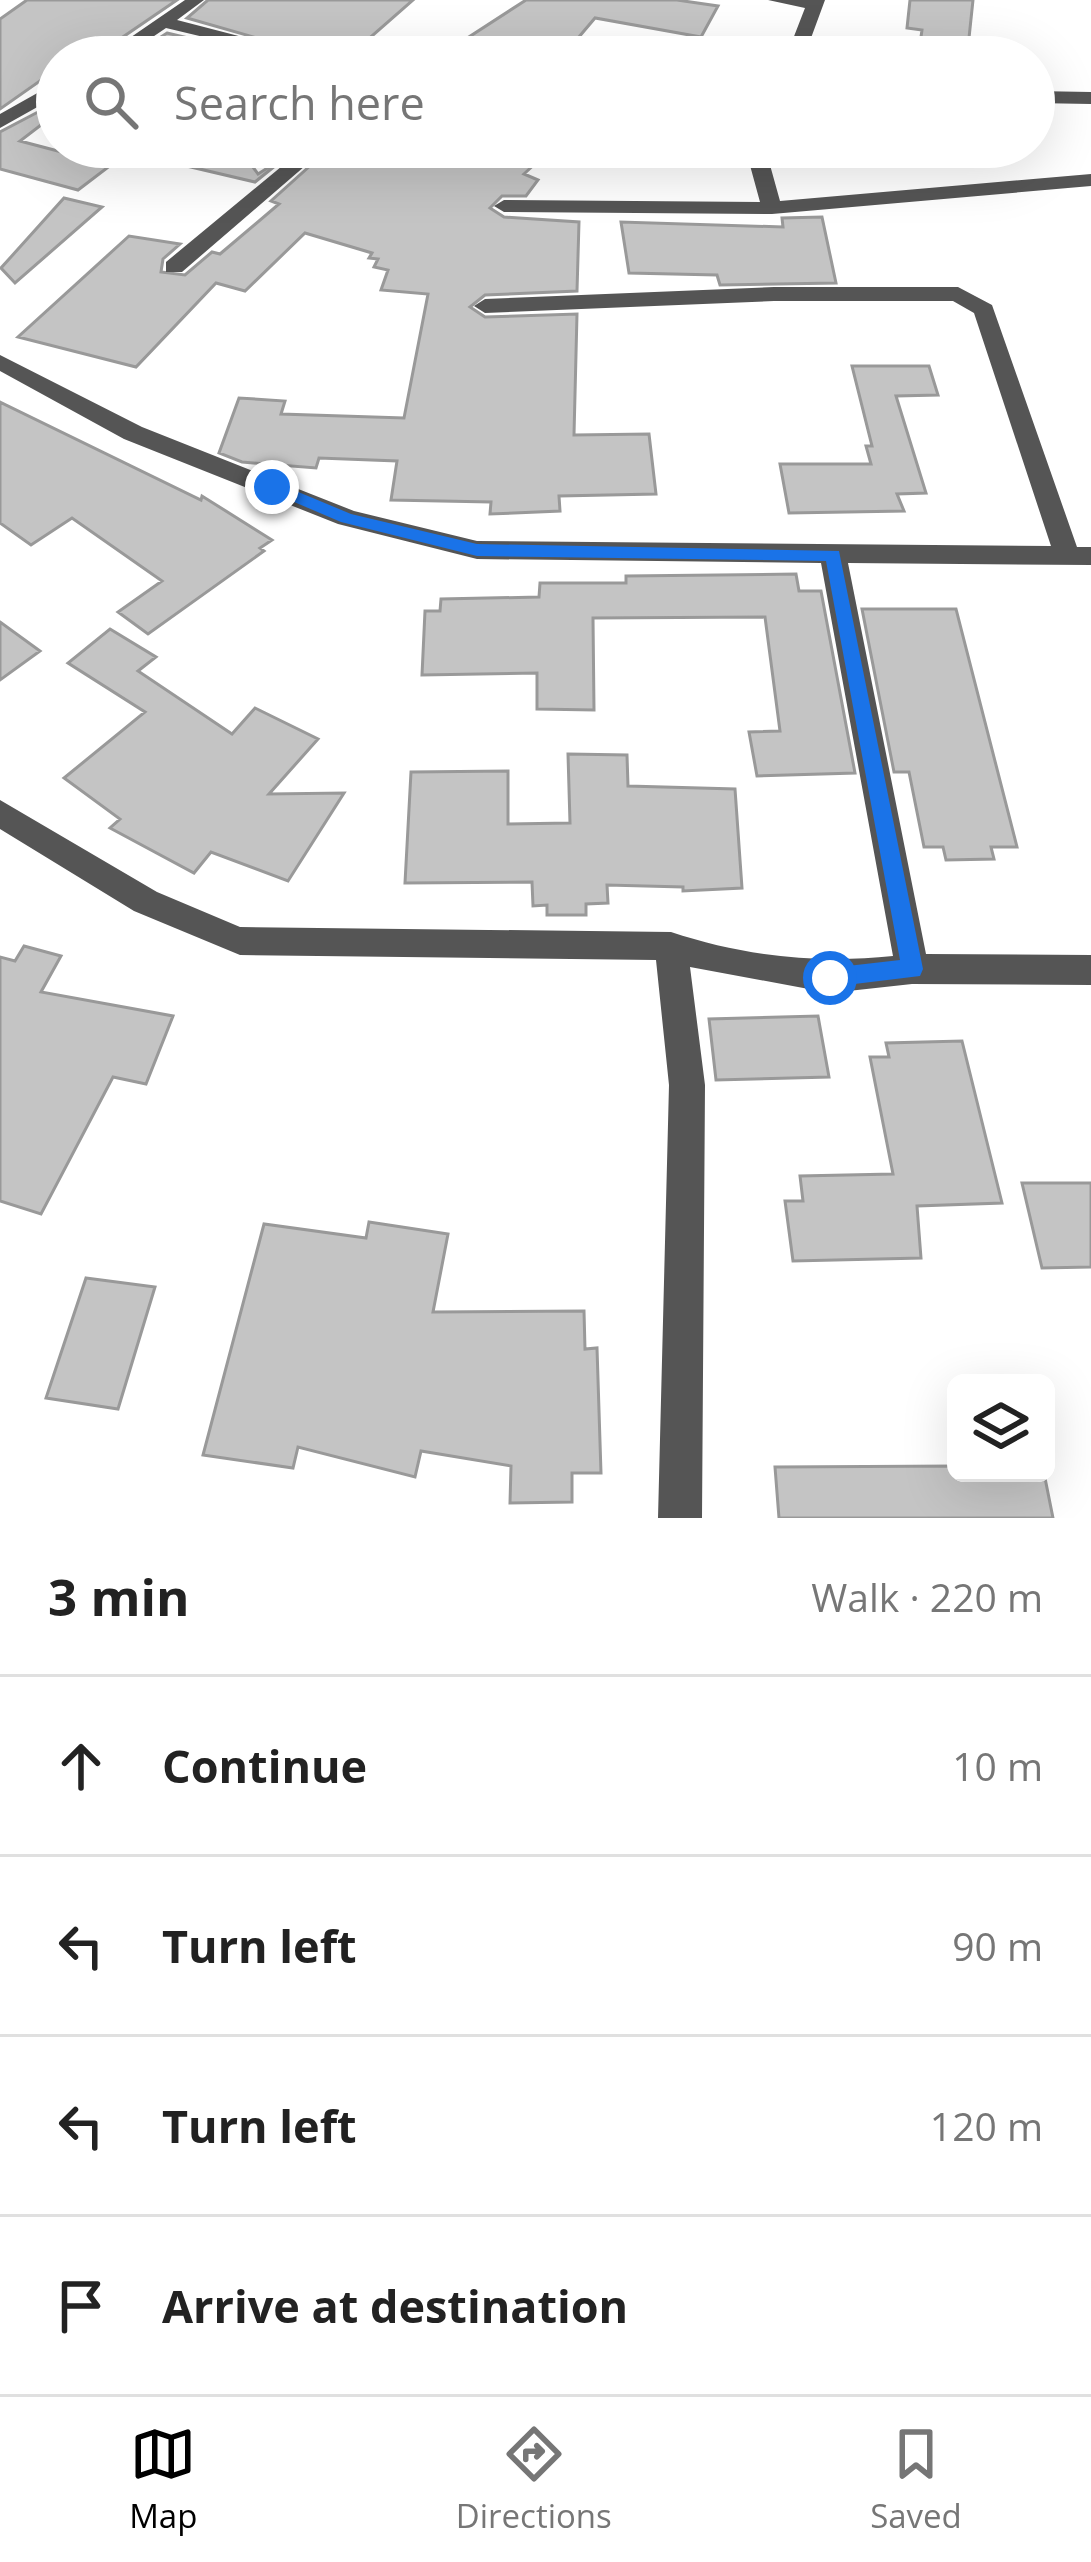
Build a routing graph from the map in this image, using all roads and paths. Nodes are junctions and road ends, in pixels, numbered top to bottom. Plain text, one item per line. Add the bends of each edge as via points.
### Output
1 (196, 0) edge
2 (776, 0) edge
3 (816, 2) edge
4 (166, 23) junction
5 (145, 36) edge
6 (221, 36) edge
7 (803, 36) edge
8 (1055, 97) edge
9 (1091, 98) edge
10 (36, 101) edge
11 (0, 122) edge
12 (292, 168) edge
13 (761, 168) edge
14 (1091, 180) edge
15 (504, 206) dead end
16 (772, 208) junction
17 (174, 267) dead end
18 (485, 306) dead end
19 (0, 362) edge
20 (833, 555) junction
21 (1079, 556) edge
22 (4, 826) edge
23 (671, 946) junction
24 (912, 969) junction
25 (1091, 970) edge
26 (680, 1518) edge

1 - 4 street
2 - 3 street
3 - 7 street
4 - 5 street
4 - 6 street
8 - 9 street
10 - 11 street
12 - 17 street
13 - 16 street
14 - 16 street
15 - 16 street
18 - 21 street via 958,294 984,310
19 - 20 street via 133,434 422,540 477,550
20 - 21 street
20 - 24 street
22 - 23 street via 183,923 240,941
23 - 24 street via 830,978
23 - 26 street via 687,1085
24 - 25 street

